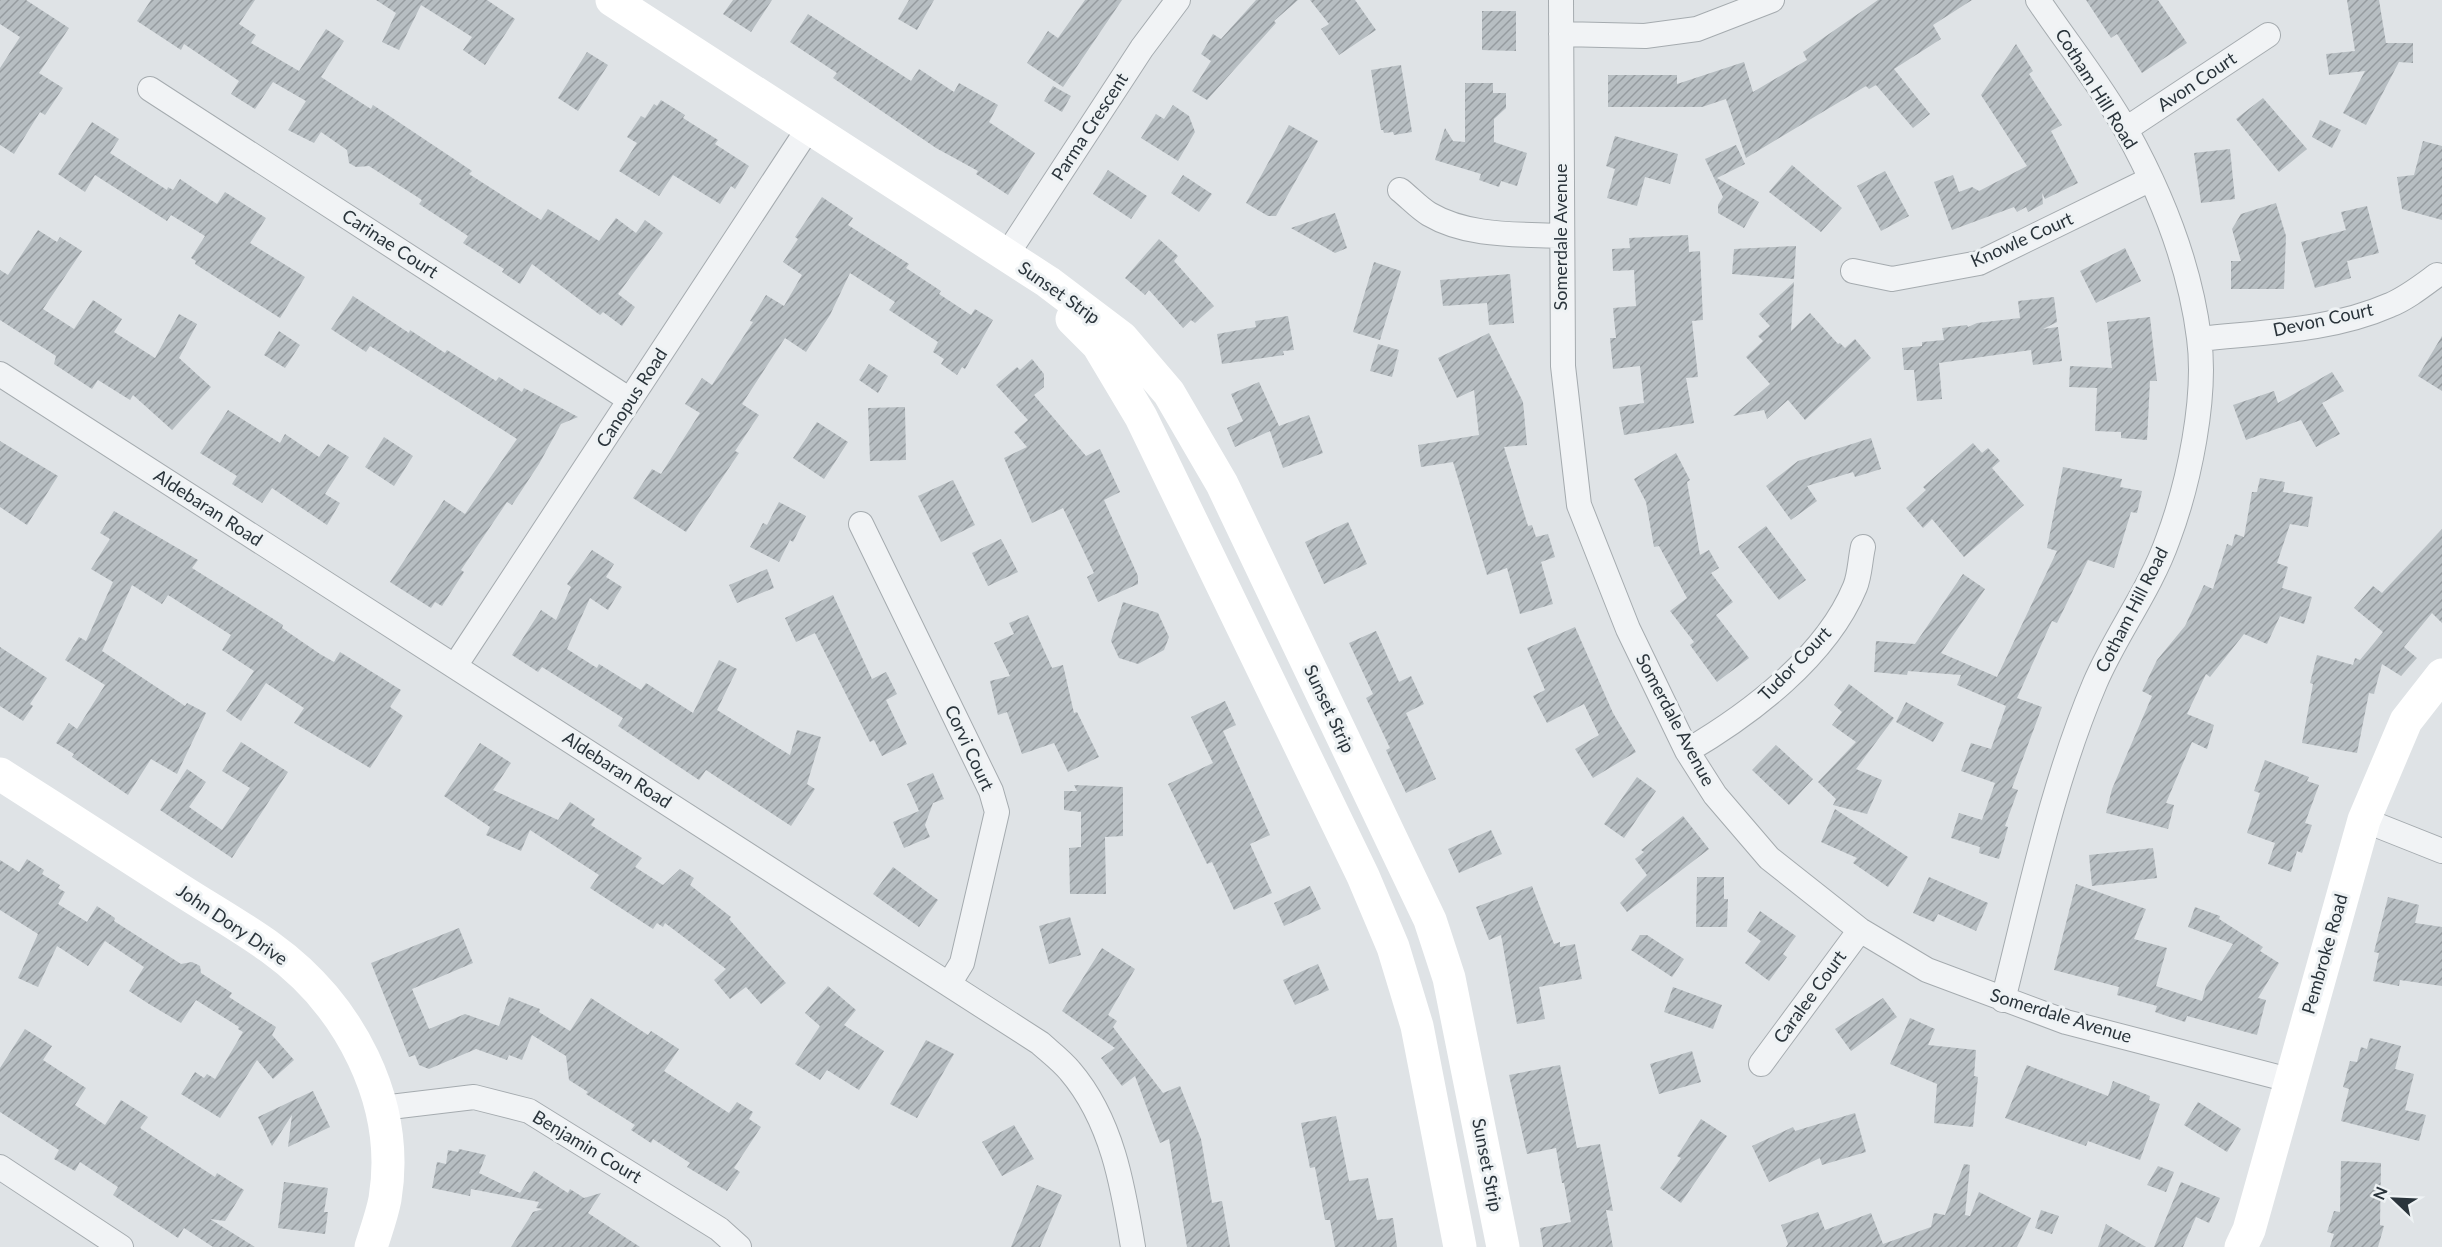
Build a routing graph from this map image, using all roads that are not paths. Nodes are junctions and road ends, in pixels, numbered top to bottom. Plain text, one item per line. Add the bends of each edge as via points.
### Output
1 (612, 0) edge
2 (1561, 0) edge
3 (1772, 0) edge
4 (2038, 0) edge
5 (1174, 1) edge
6 (1561, 34) junction
7 (2268, 35) dead end
8 (150, 89) dead end
9 (808, 129) junction
10 (2126, 129) junction
11 (2149, 180) junction
12 (1400, 190) dead end
13 (1561, 236) junction
14 (1006, 256) junction
15 (1853, 271) dead end
16 (2437, 275) dead end
17 (2200, 339) junction
18 (0, 374) edge
19 (630, 400) junction
20 (861, 524) dead end
21 (1863, 547) dead end
22 (455, 666) junction
23 (2442, 675) edge
24 (1687, 751) junction
25 (0, 774) edge
26 (2364, 820) junction
27 (2442, 851) edge
28 (1860, 930) junction
29 (949, 984) junction
30 (2003, 1000) junction
31 (1761, 1065) dead end
32 (2289, 1080) junction
33 (382, 1108) junction
34 (0, 1167) edge
35 (121, 1247) edge
36 (371, 1247) edge
37 (739, 1247) edge
38 (1133, 1247) edge
39 (1461, 1247) edge
40 (1503, 1247) edge
41 (2241, 1247) edge

1 - 9 street, Sunset Strip
2 - 6 street, Somerdale Avenue
3 - 6 street via 1687,30 1645,36
4 - 10 street, Cotham Hill Road
5 - 14 street, Parma Crescent
6 - 13 street, Somerdale Avenue
7 - 10 street, Avon Court
8 - 19 street, Carinae Court
9 - 14 street, Sunset Strip
9 - 19 street, Canopus Road
10 - 11 street, Cotham Hill Road
11 - 15 street, Knowle Court via 1979,263 1892,279
11 - 17 street, Cotham Hill Road via 2171,224
12 - 13 street via 1428,213 1452,225 1480,232
13 - 24 street, Somerdale Avenue via 1563,366 1579,505 1628,629
14 - 39 street, Sunset Strip via 1098,345 1141,417 1363,876 1393,947 1417,1026
14 - 40 street, Sunset Strip via 1048,282 1122,338 1169,393 1222,484 1430,920 1449,978
16 - 17 street, Devon Court via 2367,314 2303,328
17 - 30 street, Cotham Hill Road via 2199,390 2182,501 2149,582 2095,683 2060,780
18 - 22 street, Aldebaran Road
19 - 22 street, Canopus Road
20 - 29 street, Corvi Court via 997,812 962,963
21 - 24 street, Tudor Court via 1855,586 1831,628 1804,660 1733,724
22 - 29 street, Aldebaran Road
23 - 26 street, Pembroke Road via 2406,721
24 - 28 street, Somerdale Avenue via 1715,795 1769,858
25 - 33 street, John Dory Drive via 272,949 306,978 349,1030 371,1074
26 - 27 street
26 - 32 street, Pembroke Road
28 - 30 street, Somerdale Avenue via 1927,970
28 - 31 street, Caralee Court
29 - 38 street, Aldebaran Road via 1040,1044 1070,1071 1107,1135
30 - 32 street, Somerdale Avenue via 2066,1022
32 - 41 street, Pembroke Road
33 - 36 street, John Dory Drive via 387,1167 385,1199
33 - 37 street, Benjamin Court via 474,1097 529,1111 719,1229
34 - 35 street

